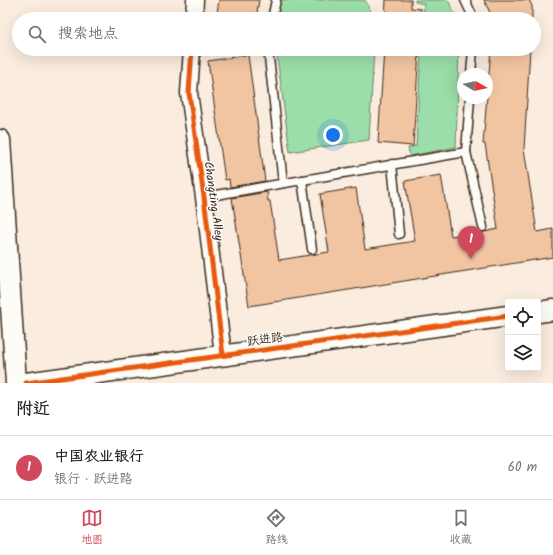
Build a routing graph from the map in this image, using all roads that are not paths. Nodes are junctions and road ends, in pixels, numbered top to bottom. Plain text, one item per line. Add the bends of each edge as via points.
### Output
1 (195, 0) edge
2 (276, 0) edge
3 (465, 0) edge
4 (194, 12) edge
5 (273, 12) edge
6 (471, 12) edge
7 (191, 56) edge
8 (269, 56) edge
9 (472, 56) edge
10 (471, 68) edge
11 (470, 104) edge
12 (0, 140) edge
13 (466, 152) junction
14 (392, 164) junction
15 (302, 180) junction
16 (282, 183) junction
17 (204, 196) junction
18 (483, 226) dead end
19 (399, 234) dead end
20 (312, 249) dead end
21 (553, 310) edge
22 (541, 312) edge
23 (505, 316) edge
24 (223, 355) junction
25 (16, 383) edge
26 (26, 383) edge

1 - 4 street
2 - 5 lane
3 - 6 lane
7 - 17 street, Changting Alley via 188,93
8 - 16 lane
9 - 10 lane
11 - 13 lane
12 - 25 street
13 - 14 lane
13 - 18 lane
14 - 15 lane
14 - 19 lane
15 - 16 lane
15 - 20 lane
16 - 17 lane
17 - 24 street, Changting Alley
21 - 22 street
23 - 24 street, 跃进路
24 - 26 street, 跃进路

